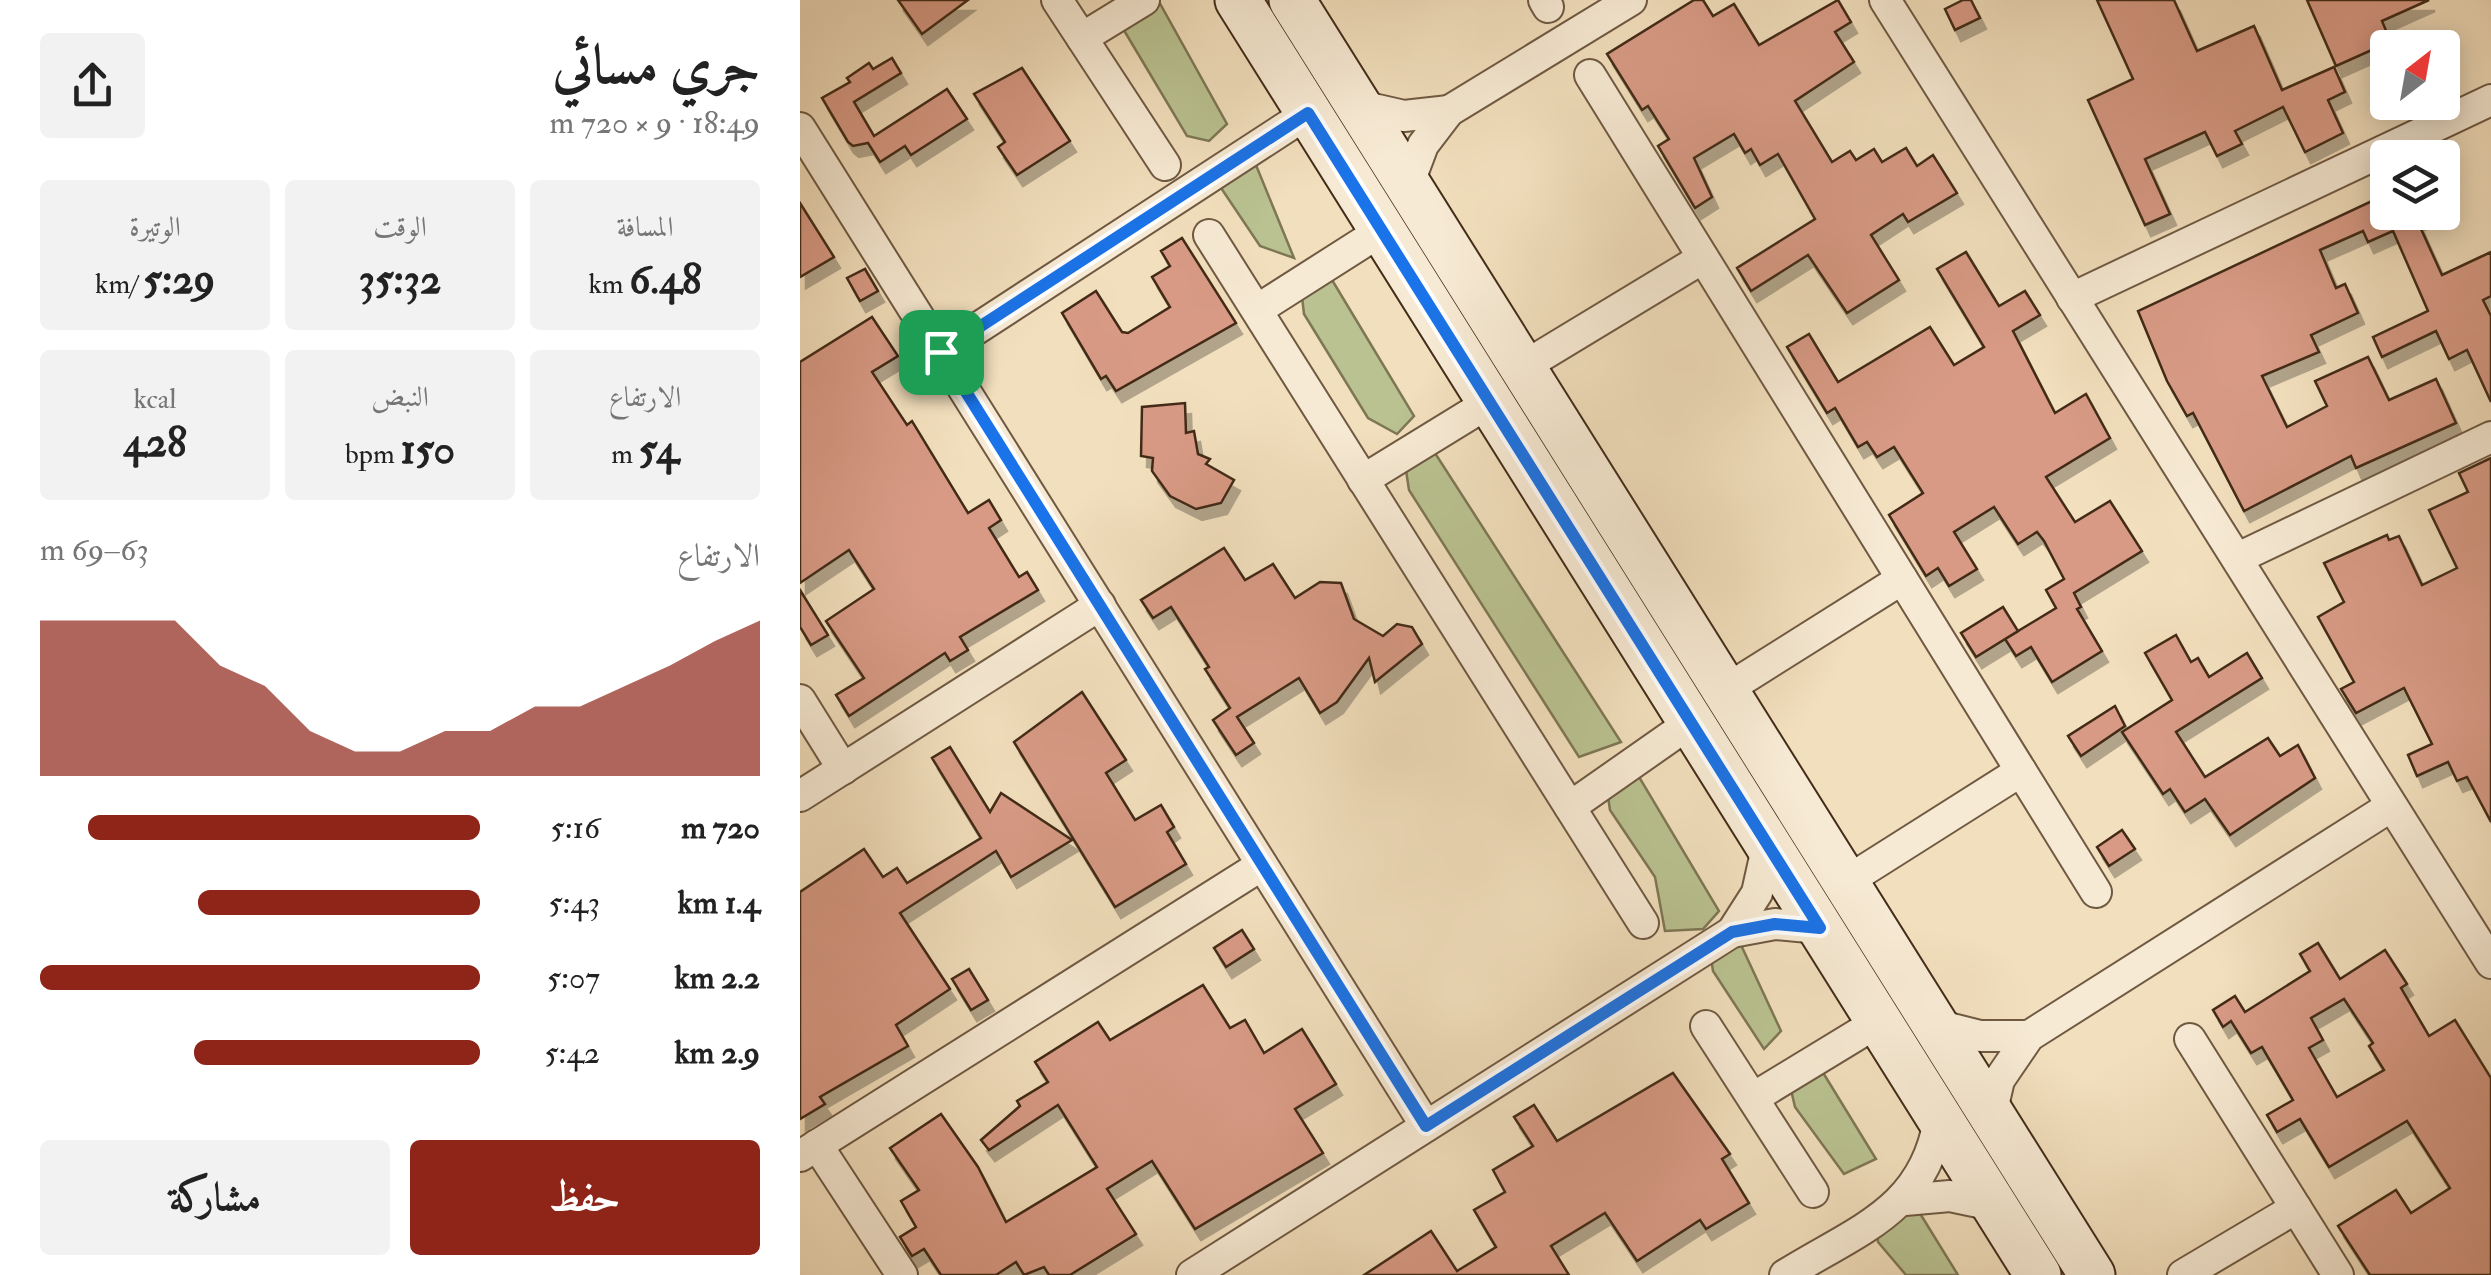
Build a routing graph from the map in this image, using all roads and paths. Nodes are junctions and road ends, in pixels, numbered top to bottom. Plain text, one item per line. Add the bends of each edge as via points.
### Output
1 (1058, 0) edge
2 (1144, 0) edge
3 (1238, 0) edge
4 (1292, 0) edge
5 (1631, 0) edge
6 (1886, 0) edge
7 (1082, 38) junction
8 (1267, 46) junction
9 (1590, 76) dead end
10 (2491, 100) edge
11 (1360, 106) junction
12 (1449, 111) junction
13 (1308, 113) junction
14 (800, 128) edge
15 (1165, 165) dead end
16 (1408, 185) junction
17 (1381, 230) junction
18 (1209, 235) dead end
19 (1703, 258) junction
20 (2072, 298) junction
21 (1256, 310) junction
22 (941, 352) junction
23 (1523, 367) junction
24 (1490, 402) junction
25 (2491, 438) edge
26 (1526, 461) junction
27 (1363, 480) junction
28 (1638, 552) junction
29 (2238, 558) junction
30 (1902, 579) junction
31 (1100, 605) junction
32 (1724, 691) junction
33 (800, 700) edge
34 (1690, 724) junction
35 (842, 769) junction
36 (2021, 770) junction
37 (800, 796) edge
38 (1570, 807) junction
39 (2390, 807) junction
40 (1768, 848) junction
41 (1262, 865) junction
42 (1844, 883) junction
43 (2096, 892) dead end
44 (1643, 923) dead end
45 (1820, 928) junction
46 (1732, 932) junction
47 (2491, 964) edge
48 (1878, 1022) junction
49 (1932, 1024) junction
50 (1706, 1026) dead end
51 (2029, 1036) junction
52 (2190, 1039) dead end
53 (1753, 1098) junction
54 (1991, 1115) junction
55 (1939, 1120) junction
56 (1426, 1126) junction
57 (809, 1151) edge
58 (1813, 1192) dead end
59 (1905, 1200) junction
60 (1994, 1206) junction
61 (2296, 1208) junction
62 (902, 1275) edge
63 (1192, 1275) edge
64 (1785, 1275) edge
65 (2038, 1275) edge
66 (2092, 1275) edge
67 (2182, 1275) edge
68 (2338, 1275) edge

1 - 7 street
2 - 7 street
3 - 8 main road
4 - 11 main road
5 - 12 street
6 - 20 street
7 - 15 street
8 - 11 main road via 1286,36 1296,42
8 - 13 main road
9 - 19 street
10 - 20 street
11 - 12 street via 1404,116
11 - 16 main road
12 - 16 street via 1423,145
13 - 17 main road
13 - 22 street
14 - 22 street
16 - 23 main road
17 - 21 street
17 - 24 main road
18 - 21 street
19 - 23 street
19 - 30 street
20 - 29 street
21 - 27 street
22 - 31 street
23 - 28 main road
24 - 26 main road
24 - 27 street
25 - 29 street
26 - 28 main road via 1564,494 1618,562 1626,564
26 - 34 main road
27 - 38 street
28 - 32 main road
29 - 39 street
30 - 32 street
30 - 36 street
31 - 35 street
31 - 41 street
32 - 42 main road
33 - 35 street
34 - 38 street
34 - 40 main road
35 - 37 street
36 - 42 street
36 - 43 street
38 - 44 street
39 - 47 street
39 - 51 street
40 - 45 main road
40 - 46 street via 1757,893
41 - 56 street
41 - 57 street
42 - 49 main road
45 - 46 street via 1775,924
45 - 48 main road
46 - 56 street
48 - 53 street
48 - 55 main road
49 - 51 street via 1980,1036
49 - 54 main road
50 - 53 street
51 - 54 street via 1999,1080
52 - 61 street
53 - 58 street
54 - 66 main road
55 - 59 street via 1928,1162
55 - 60 main road
56 - 63 street
57 - 62 street
59 - 60 street via 1950,1196
59 - 64 street
60 - 65 main road
61 - 67 street
61 - 68 street

